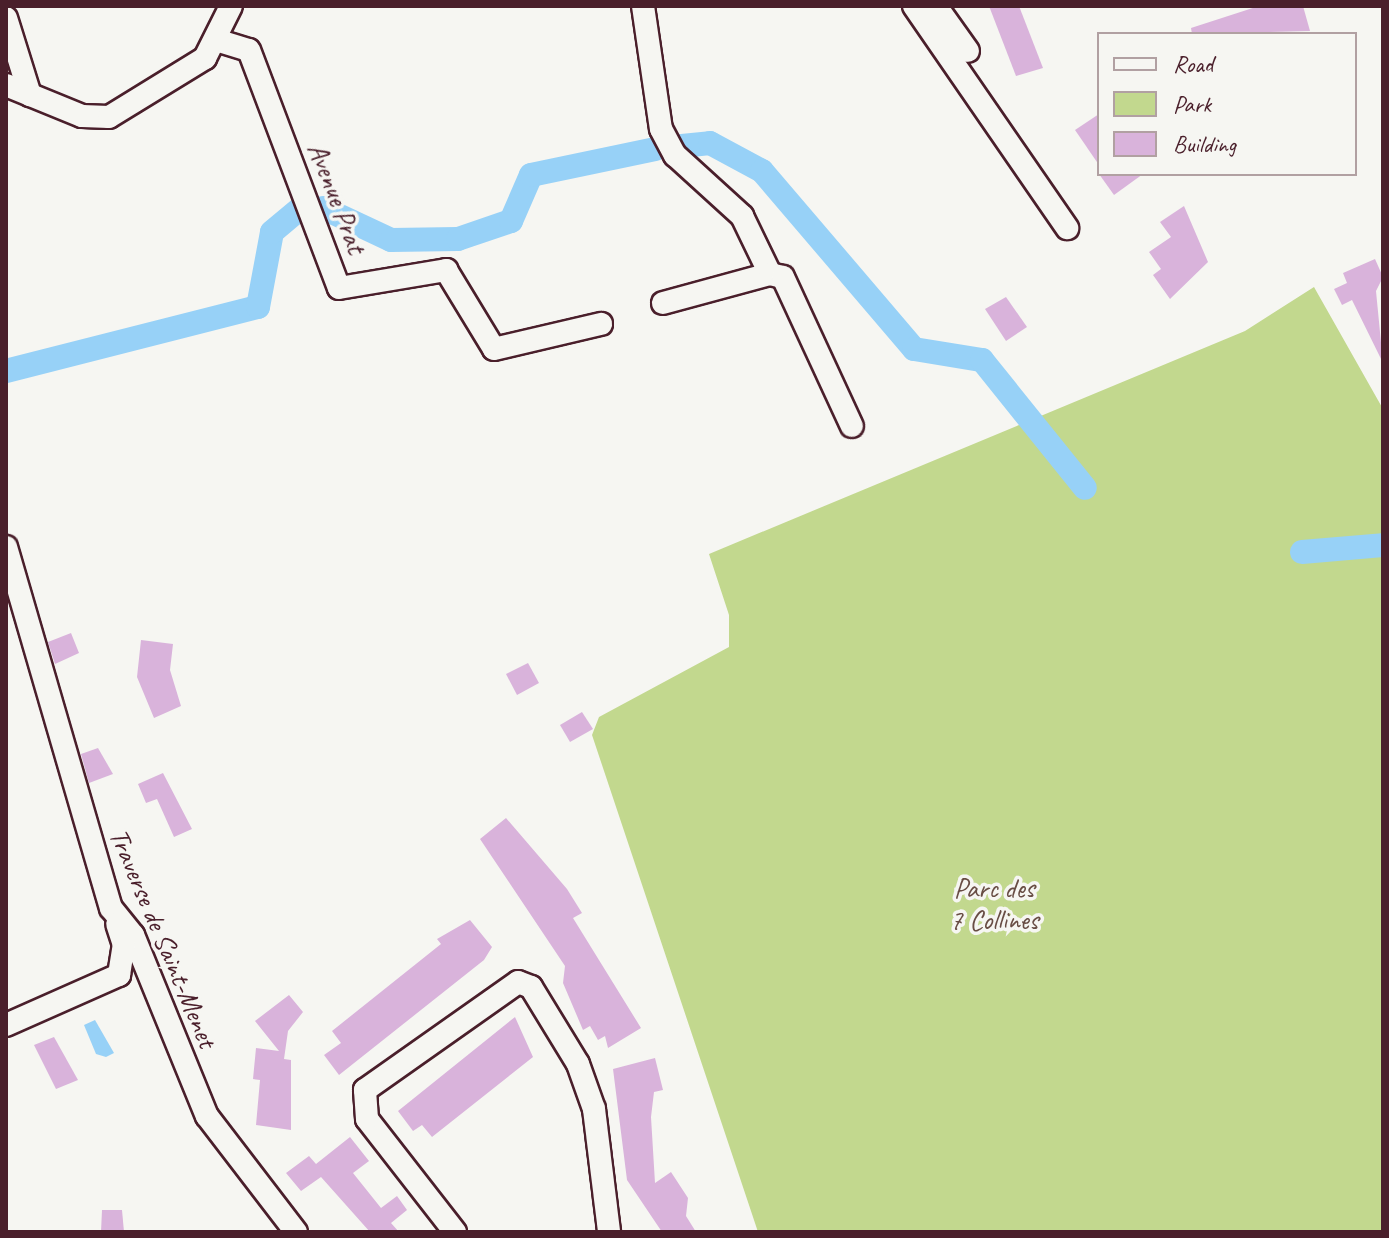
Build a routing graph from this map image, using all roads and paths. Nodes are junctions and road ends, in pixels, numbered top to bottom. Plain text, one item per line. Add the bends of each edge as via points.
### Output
1 (231, 6) edge
2 (643, 6) edge
3 (914, 6) edge
4 (936, 6) edge
5 (6, 18) edge
6 (216, 40) junction
7 (968, 51) dead end
8 (6, 85) edge
9 (30, 95) junction
10 (1067, 228) dead end
11 (770, 274) junction
12 (663, 303) dead end
13 (601, 324) dead end
14 (852, 426) dead end
15 (6, 547) edge
16 (111, 908) junction
17 (6, 1025) edge
18 (296, 1232) edge
19 (455, 1232) edge
20 (609, 1232) edge

1 - 6 street
2 - 11 street via 661,129 675,155 742,216
3 - 10 street
4 - 7 street
5 - 9 street
6 - 9 street via 205,58 109,117 82,116
6 - 13 street, Avenue Prat via 249,50 339,288 446,270 494,349
8 - 9 street
11 - 12 street
11 - 14 street via 794,288
15 - 16 street, Traverse de Saint-Menet
16 - 17 street via 124,945 119,975
16 - 18 street, Traverse de Saint-Menet via 133,935 207,1116
19 - 20 street via 367,1119 365,1090 518,982 531,987 594,1109

